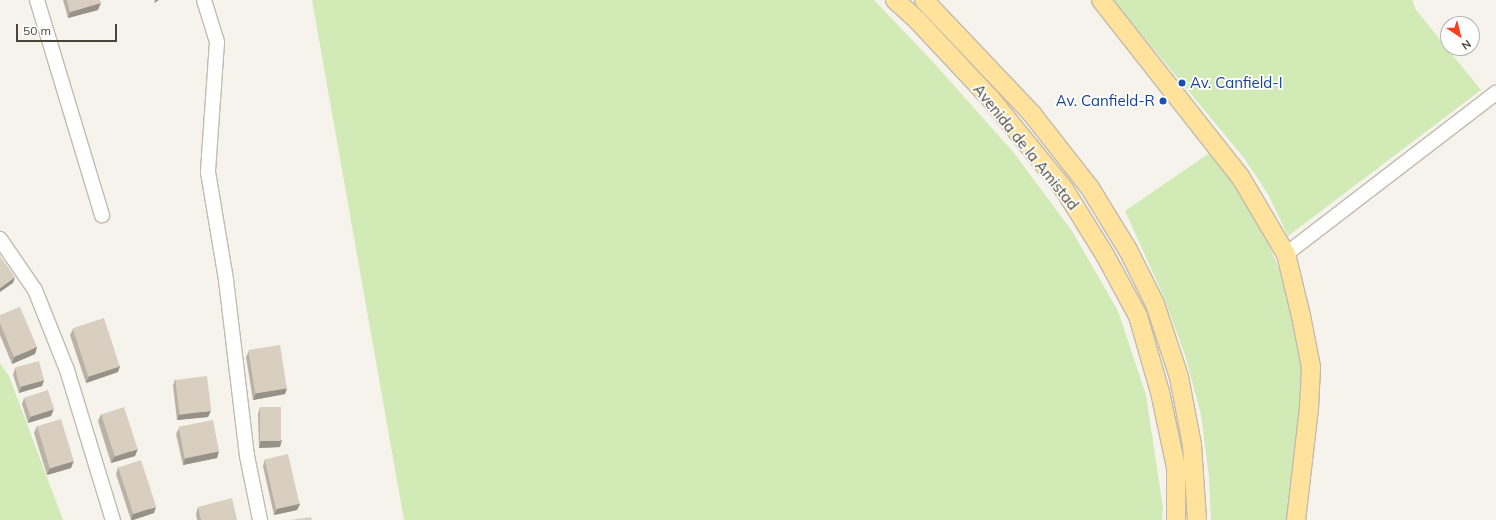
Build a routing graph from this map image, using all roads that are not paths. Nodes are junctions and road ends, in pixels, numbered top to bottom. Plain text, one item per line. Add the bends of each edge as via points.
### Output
1 (37, 0) edge
2 (204, 0) edge
3 (895, 0) edge
4 (924, 0) edge
5 (1101, 0) edge
6 (1496, 92) edge
7 (102, 215) dead end
8 (0, 238) edge
9 (1286, 254) junction
10 (113, 520) edge
11 (260, 520) edge
12 (1176, 520) edge
13 (1197, 520) edge
14 (1296, 520) edge

1 - 7 street
2 - 11 street via 217,42 208,172 226,280 247,456
3 - 12 main road, Avenida de la Amistad via 990,98 1064,189 1120,282 1138,316 1160,392 1176,467
4 - 13 main road, Avenida de la Amistad via 1032,114 1090,188 1128,250 1155,304 1179,377 1192,445
5 - 9 main road via 1241,178
6 - 9 street
8 - 10 street via 38,297 67,370
9 - 14 main road via 1302,316 1311,367 1310,408

